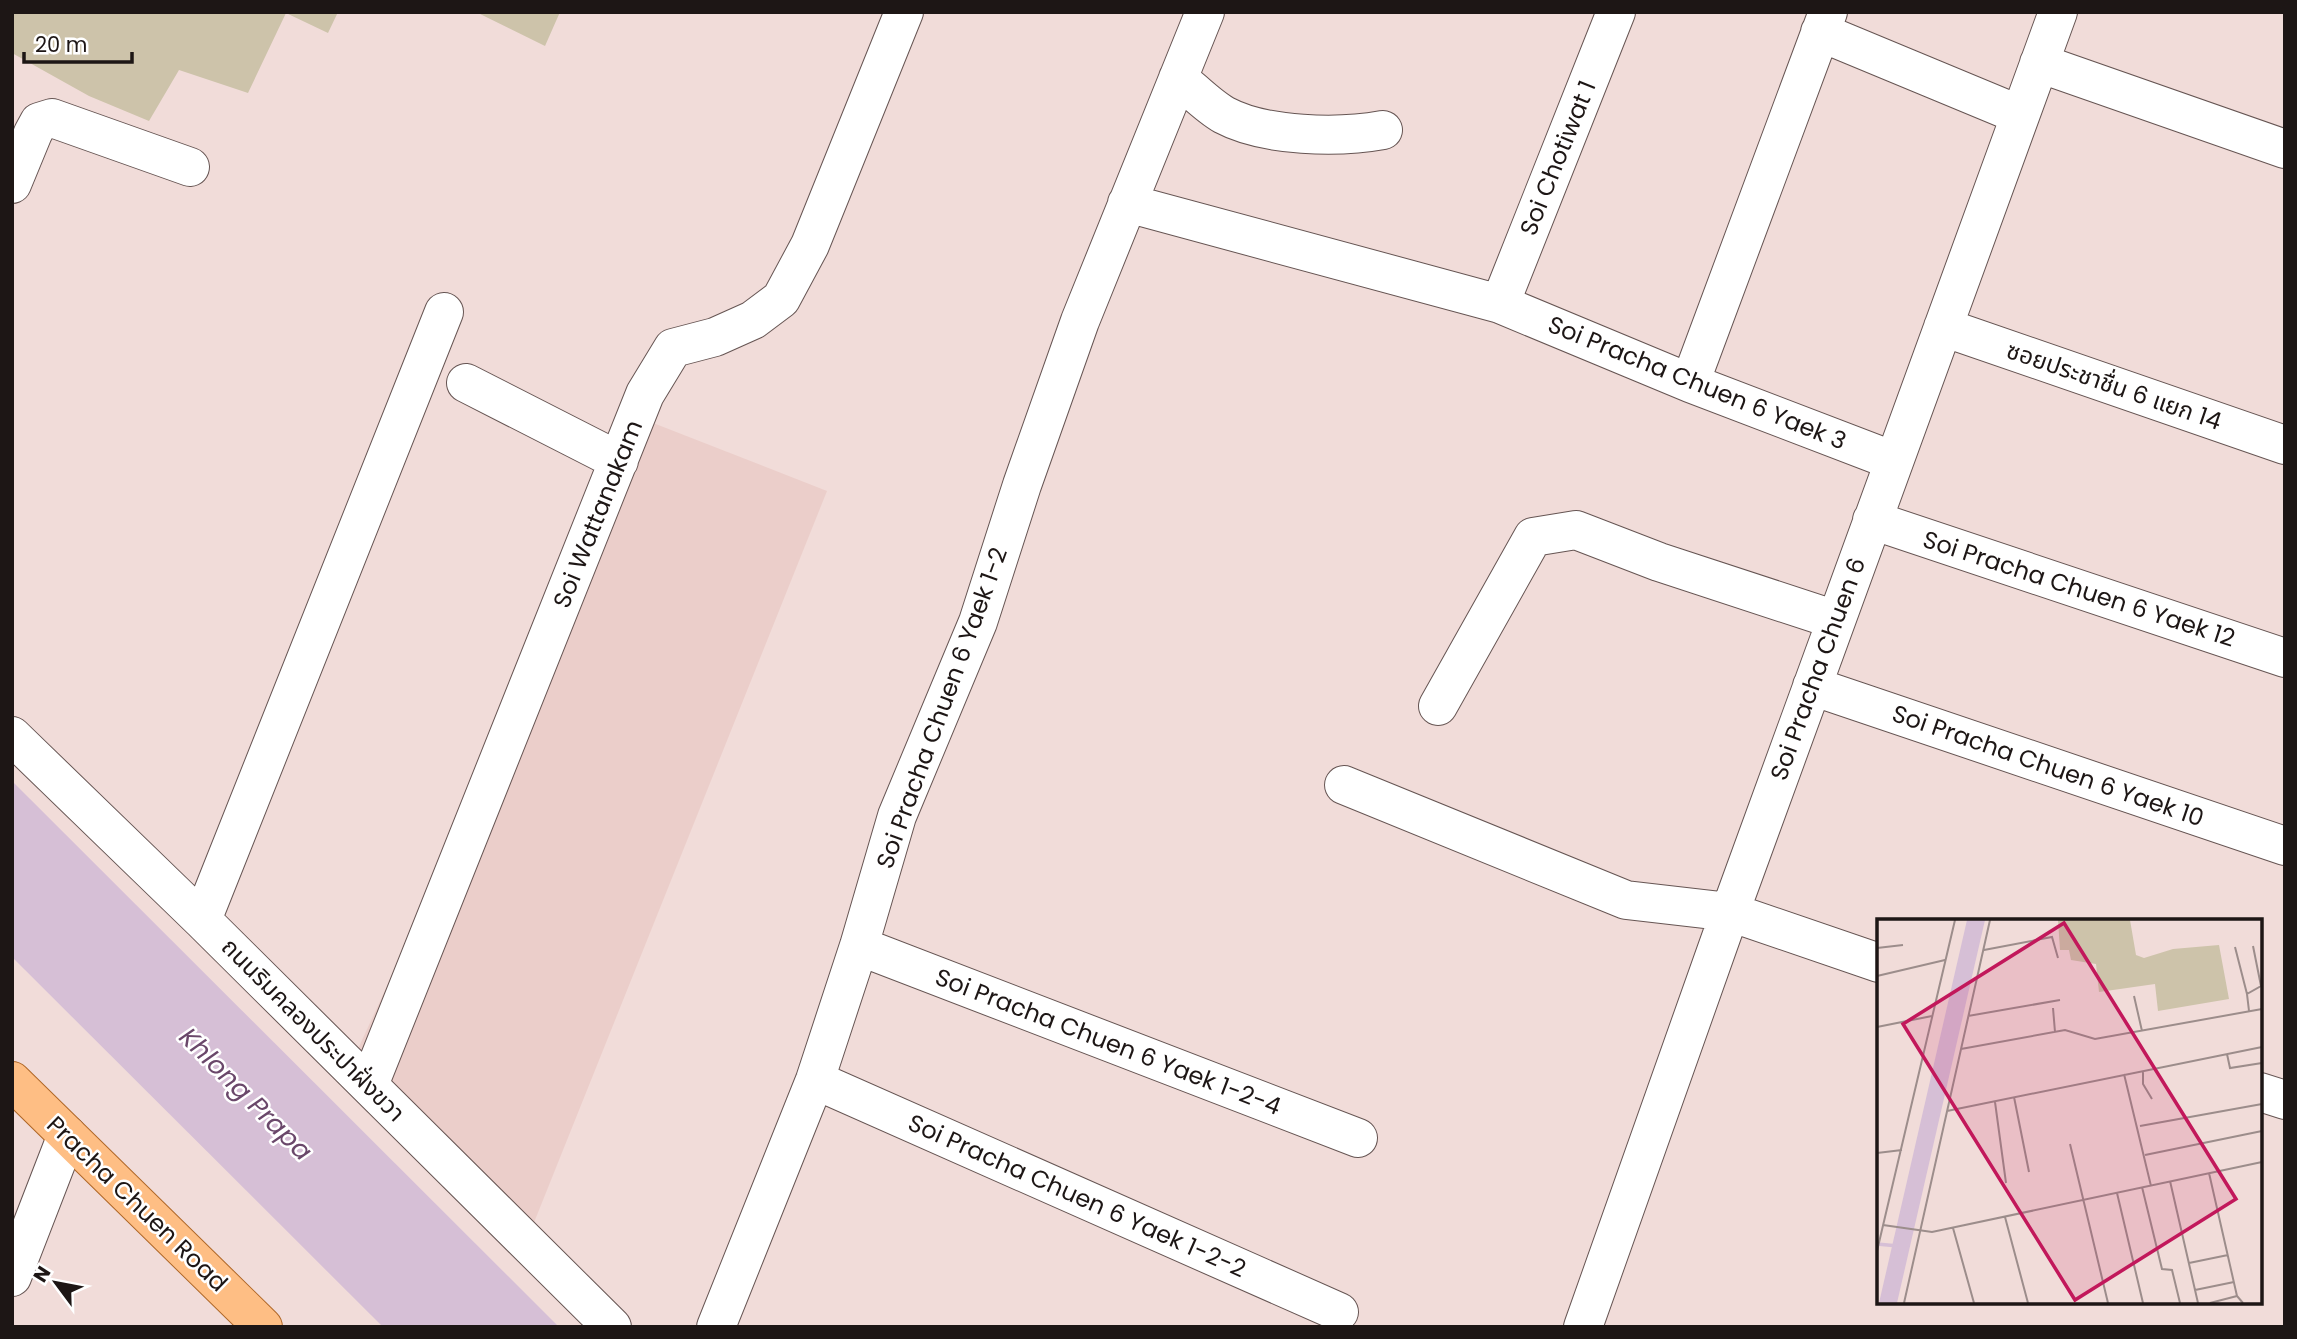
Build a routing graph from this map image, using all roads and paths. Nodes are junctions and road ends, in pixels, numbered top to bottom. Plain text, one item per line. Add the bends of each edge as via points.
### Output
1 (904, 12) edge
2 (1205, 12) edge
3 (1616, 12) edge
4 (2057, 12) edge
5 (1824, 22) edge
6 (2039, 63) junction
7 (1178, 78) junction
8 (2020, 115) junction
9 (1383, 130) dead end
10 (2285, 149) edge
11 (190, 167) dead end
12 (12, 184) edge
13 (1128, 203) junction
14 (1500, 304) junction
15 (444, 312) dead end
16 (1943, 327) junction
17 (467, 383) dead end
18 (1690, 383) junction
19 (2285, 445) edge
20 (619, 461) junction
21 (1894, 461) junction
22 (1872, 520) junction
23 (1836, 620) junction
24 (2285, 658) edge
25 (1812, 686) junction
26 (1438, 706) dead end
27 (12, 736) edge
28 (1344, 785) dead end
29 (2285, 846) edge
30 (1730, 912) junction
31 (202, 920) junction
32 (859, 947) junction
33 (1877, 962) edge
34 (816, 1080) junction
35 (12, 1081) edge
36 (369, 1085) junction
37 (2262, 1093) edge
38 (2285, 1100) edge
39 (67, 1135) junction
40 (1358, 1139) dead end
41 (12, 1277) edge
42 (1339, 1312) dead end
43 (262, 1327) edge
44 (612, 1327) edge
45 (716, 1327) edge
46 (1583, 1327) edge

1 - 20 street, Soi Wattanakam via 810,245 781,299 754,320 673,348 645,394
2 - 7 street, Soi Pracha Chuen 6 Yaek 1-2
3 - 14 street, Soi Chotiwat 1
4 - 6 street, Soi Pracha Chuen 6
5 - 8 street via 1913,69
5 - 18 street
6 - 8 street, Soi Pracha Chuen 6
6 - 10 street
7 - 9 street via 1224,115 1262,128 1308,135
7 - 13 street, Soi Pracha Chuen 6 Yaek 1-2
8 - 16 street, Soi Pracha Chuen 6
11 - 12 street via 51,118 39,122
13 - 14 street, Soi Pracha Chuen 6 Yaek 3
13 - 32 street, Soi Pracha Chuen 6 Yaek 1-2 via 1021,485 978,622 897,816
14 - 18 street, Soi Pracha Chuen 6 Yaek 3
15 - 31 street
16 - 19 street, ซอยประชาชื่น 6 แยก 14
16 - 21 street, Soi Pracha Chuen 6
17 - 20 street
18 - 21 street, Soi Pracha Chuen 6 Yaek 3
20 - 36 street, Soi Wattanakam
21 - 22 street, Soi Pracha Chuen 6
22 - 23 street, Soi Pracha Chuen 6
22 - 24 street, Soi Pracha Chuen 6 Yaek 12
23 - 25 street, Soi Pracha Chuen 6
23 - 26 street via 1576,530 1532,537
25 - 29 street, Soi Pracha Chuen 6 Yaek 10
25 - 30 street, Soi Pracha Chuen 6
27 - 31 street, ถนนริมคลองประปาฝั่งขวา
28 - 30 street via 1626,900
30 - 33 street
30 - 46 street, Soi Pracha Chuen 6
31 - 36 street, ถนนริมคลองประปาฝั่งขวา
32 - 34 street, Soi Pracha Chuen 6 Yaek 1-2
32 - 40 street, Soi Pracha Chuen 6 Yaek 1-2-4
34 - 42 street, Soi Pracha Chuen 6 Yaek 1-2-2
34 - 45 street, Soi Pracha Chuen 6 Yaek 1-2
35 - 39 main road, Pracha Chuen Road
36 - 44 street, ถนนริมคลองประปาฝั่งขวา
37 - 38 street
39 - 41 street
39 - 43 main road, Pracha Chuen Road

